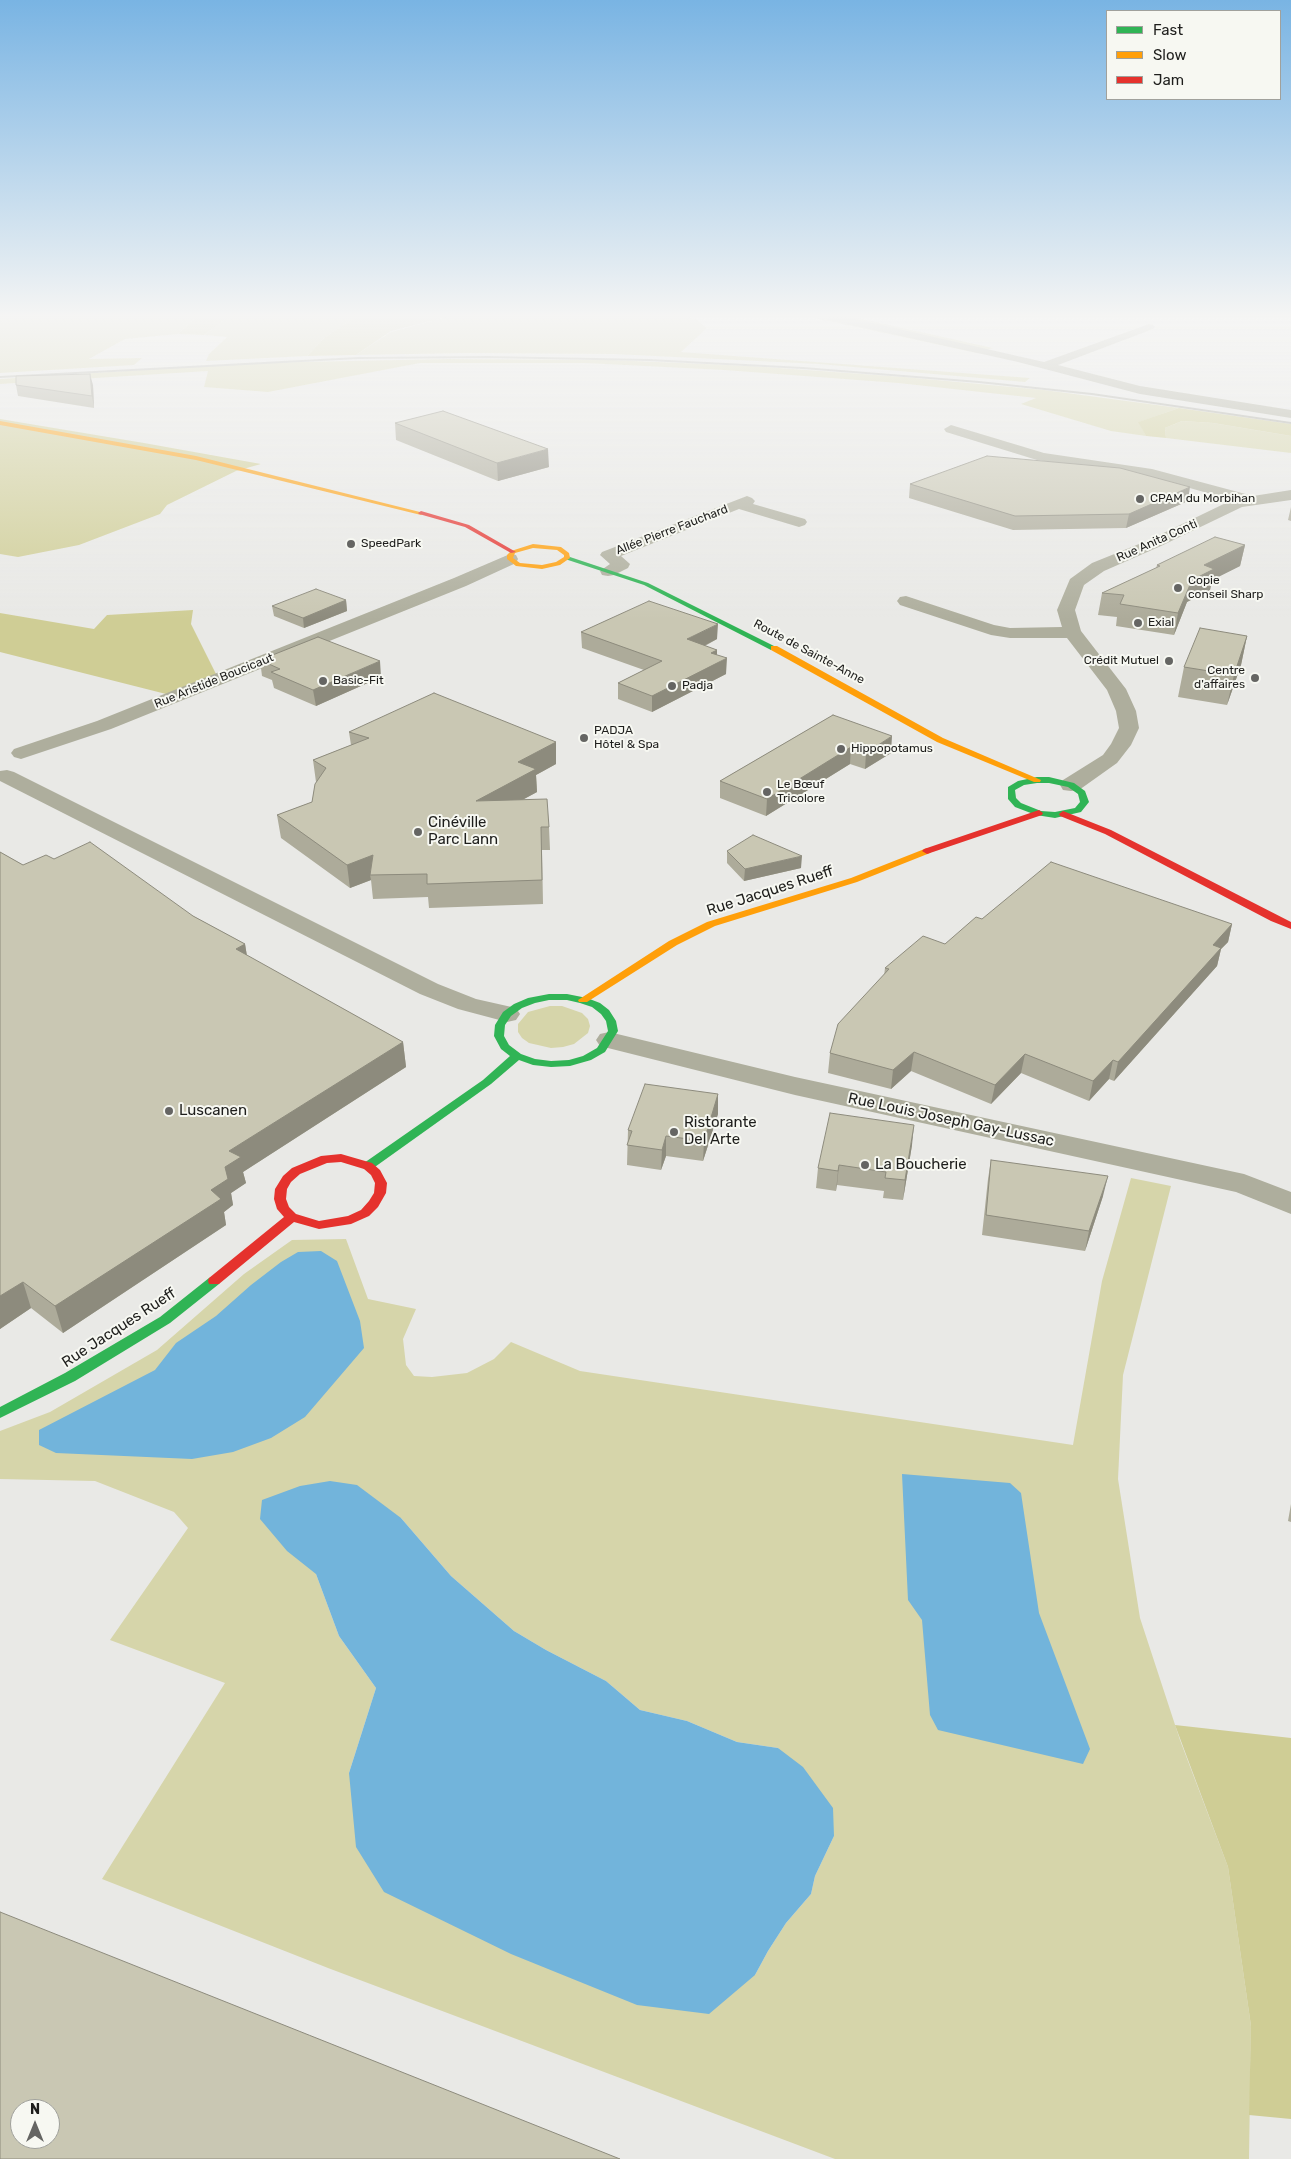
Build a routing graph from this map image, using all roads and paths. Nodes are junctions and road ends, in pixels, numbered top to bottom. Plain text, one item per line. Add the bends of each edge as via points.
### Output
1 (0, 423) edge
2 (951, 430) dead end
3 (1291, 495) edge
4 (1250, 500) junction
5 (423, 513) junction
6 (799, 522) dead end
7 (533, 546) junction
8 (511, 556) junction
9 (567, 558) junction
10 (526, 566) junction
11 (550, 566) junction
12 (608, 571) junction
13 (460, 582) junction
14 (663, 593) junction
15 (906, 601) dead end
16 (1072, 632) junction
17 (940, 740) junction
18 (0, 746) edge
19 (22, 753) junction
20 (987, 772) dead end
21 (3, 777) edge
22 (1037, 780) junction
23 (1000, 781) dead end
24 (1070, 785) junction
25 (1012, 794) junction
26 (1085, 802) junction
27 (1002, 808) dead end
28 (1096, 810) dead end
29 (1039, 813) junction
30 (1063, 814) junction
31 (990, 816) dead end
32 (1114, 822) dead end
33 (949, 843) junction
34 (1183, 870) junction
35 (1291, 926) edge
36 (583, 1000) junction
37 (507, 1014) junction
38 (610, 1040) junction
39 (517, 1056) junction
40 (368, 1166) junction
41 (1291, 1204) edge
42 (292, 1217) junction
43 (0, 1413) edge

1 - 5 main road via 216,462
2 - 4 street via 1042,457 1152,473
3 - 4 street, Rue Anita Conti
4 - 16 street, Rue Anita Conti via 1238,502 1086,574 1076,583 1066,610
5 - 7 main road via 465,521
5 - 8 main road via 467,526
6 - 12 street, Allée Pierre Fauchard via 743,503 608,555 622,564
7 - 8 main road
7 - 9 main road, Route de Sainte-Anne via 559,548
8 - 10 main road
8 - 13 street, Rue Aristide Boucicaut
9 - 11 main road
9 - 12 main road, Route de Sainte-Anne
10 - 11 main road, Route de Sainte-Anne
10 - 13 street, Rue Aristide Boucicaut
11 - 14 main road, Route de Sainte-Anne
12 - 14 main road, Route de Sainte-Anne
13 - 19 street, Rue Aristide Boucicaut via 104,725
14 - 17 main road, Route de Sainte-Anne via 807,665
15 - 16 street via 991,630 1010,633
16 - 24 street, Rue Anita Conti via 1116,689 1126,711 1129,728 1110,759
17 - 20 main road, Route de Sainte-Anne
17 - 22 main road, Route de Sainte-Anne
18 - 19 street
19 - 21 street via 25,758 23,764
21 - 37 street via 429,989 467,1004
22 - 24 main road
22 - 25 main road via 1021,783
23 - 25 main road
24 - 26 main road via 1082,793
25 - 27 main road
25 - 29 main road via 1018,805
26 - 28 main road
26 - 30 main road via 1078,810
29 - 30 main road
29 - 33 main road, Rue Jacques Rueff
30 - 34 main road via 1108,832
31 - 33 main road, Rue Jacques Rueff
32 - 34 main road
33 - 36 main road, Rue Jacques Rueff via 846,882 711,924 673,943
34 - 35 main road
36 - 37 main road via 566,997 532,1000
36 - 38 main road via 605,1012 611,1021
37 - 39 main road via 500,1025 499,1036
38 - 39 main road via 587,1058 570,1062 533,1062
38 - 41 street, Rue Louis Joseph Gay-Lussac via 795,1086 1244,1184
39 - 40 main road via 487,1082
40 - 42 main road via 341,1158 325,1159 296,1170 286,1179 280,1194 283,1209
40 - 42 main road via 381,1183 380,1193 365,1213 351,1220 319,1225
42 - 43 main road, Rue Jacques Rueff via 165,1320 70,1378

